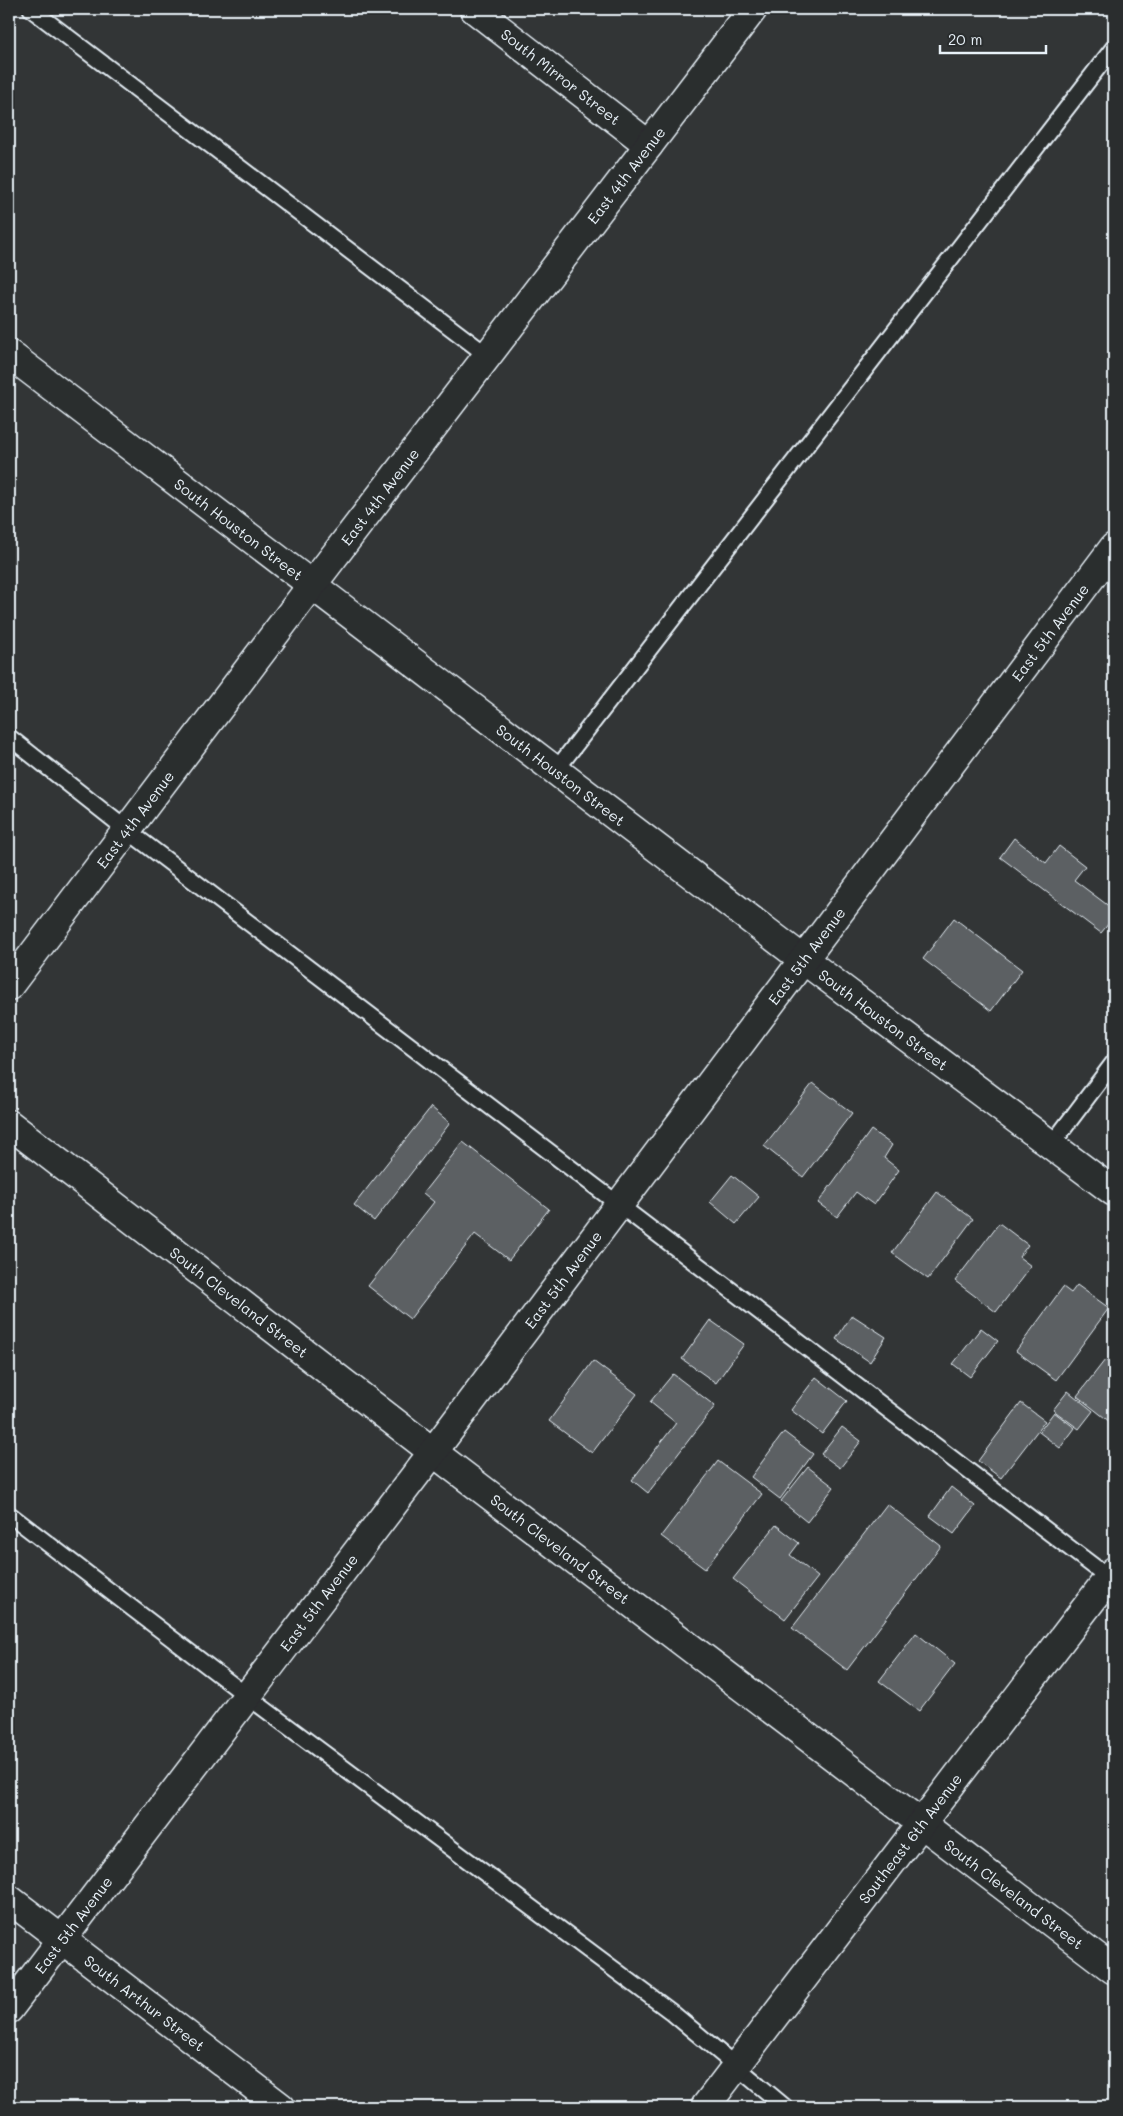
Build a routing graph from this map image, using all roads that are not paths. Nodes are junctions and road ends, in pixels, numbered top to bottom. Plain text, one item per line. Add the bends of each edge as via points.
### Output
1 (31, 9) edge
2 (474, 9) edge
3 (753, 9) edge
4 (1114, 47) edge
5 (649, 145) junction
6 (9, 354) edge
7 (488, 356) junction
8 (1114, 548) edge
9 (312, 585) junction
10 (9, 737) edge
11 (556, 770) junction
12 (128, 830) junction
13 (804, 960) junction
14 (9, 986) edge
15 (1114, 1062) edge
16 (9, 1124) edge
17 (1052, 1144) junction
18 (1114, 1192) edge
19 (618, 1204) junction
20 (433, 1452) junction
21 (9, 1514) edge
22 (1112, 1577) edge
23 (247, 1696) junction
24 (920, 1824) junction
25 (9, 1899) edge
26 (62, 1939) junction
27 (1114, 1970) edge
28 (9, 2009) edge
29 (736, 2066) junction
30 (281, 2107) edge
31 (705, 2107) edge
32 (785, 2107) edge

1 - 7 lane
2 - 5 street, South Mirror Street
3 - 5 street, East 4th Avenue
4 - 11 lane
5 - 7 street, East 4th Avenue
6 - 9 street, South Houston Street
7 - 9 street, East 4th Avenue
8 - 13 street, East 5th Avenue
9 - 11 street, South Houston Street
9 - 12 street, East 4th Avenue
10 - 12 lane
11 - 13 street, South Houston Street
12 - 14 street, East 4th Avenue
12 - 19 lane
13 - 17 street, South Houston Street
13 - 19 street, East 5th Avenue
15 - 17 lane
16 - 20 street, South Cleveland Street
17 - 18 street, South Houston Street
19 - 20 street, East 5th Avenue
19 - 22 lane
20 - 23 street, East 5th Avenue
20 - 24 street, South Cleveland Street
21 - 23 lane
22 - 24 street, Southeast 6th Avenue
23 - 26 street, East 5th Avenue
23 - 29 lane via 670,2011
24 - 27 street, South Cleveland Street
24 - 29 street, Southeast 6th Avenue
25 - 26 street, South Arthur Street
26 - 28 street, East 5th Avenue
26 - 30 street, South Arthur Street
29 - 31 street, Southeast 6th Avenue
29 - 32 lane

